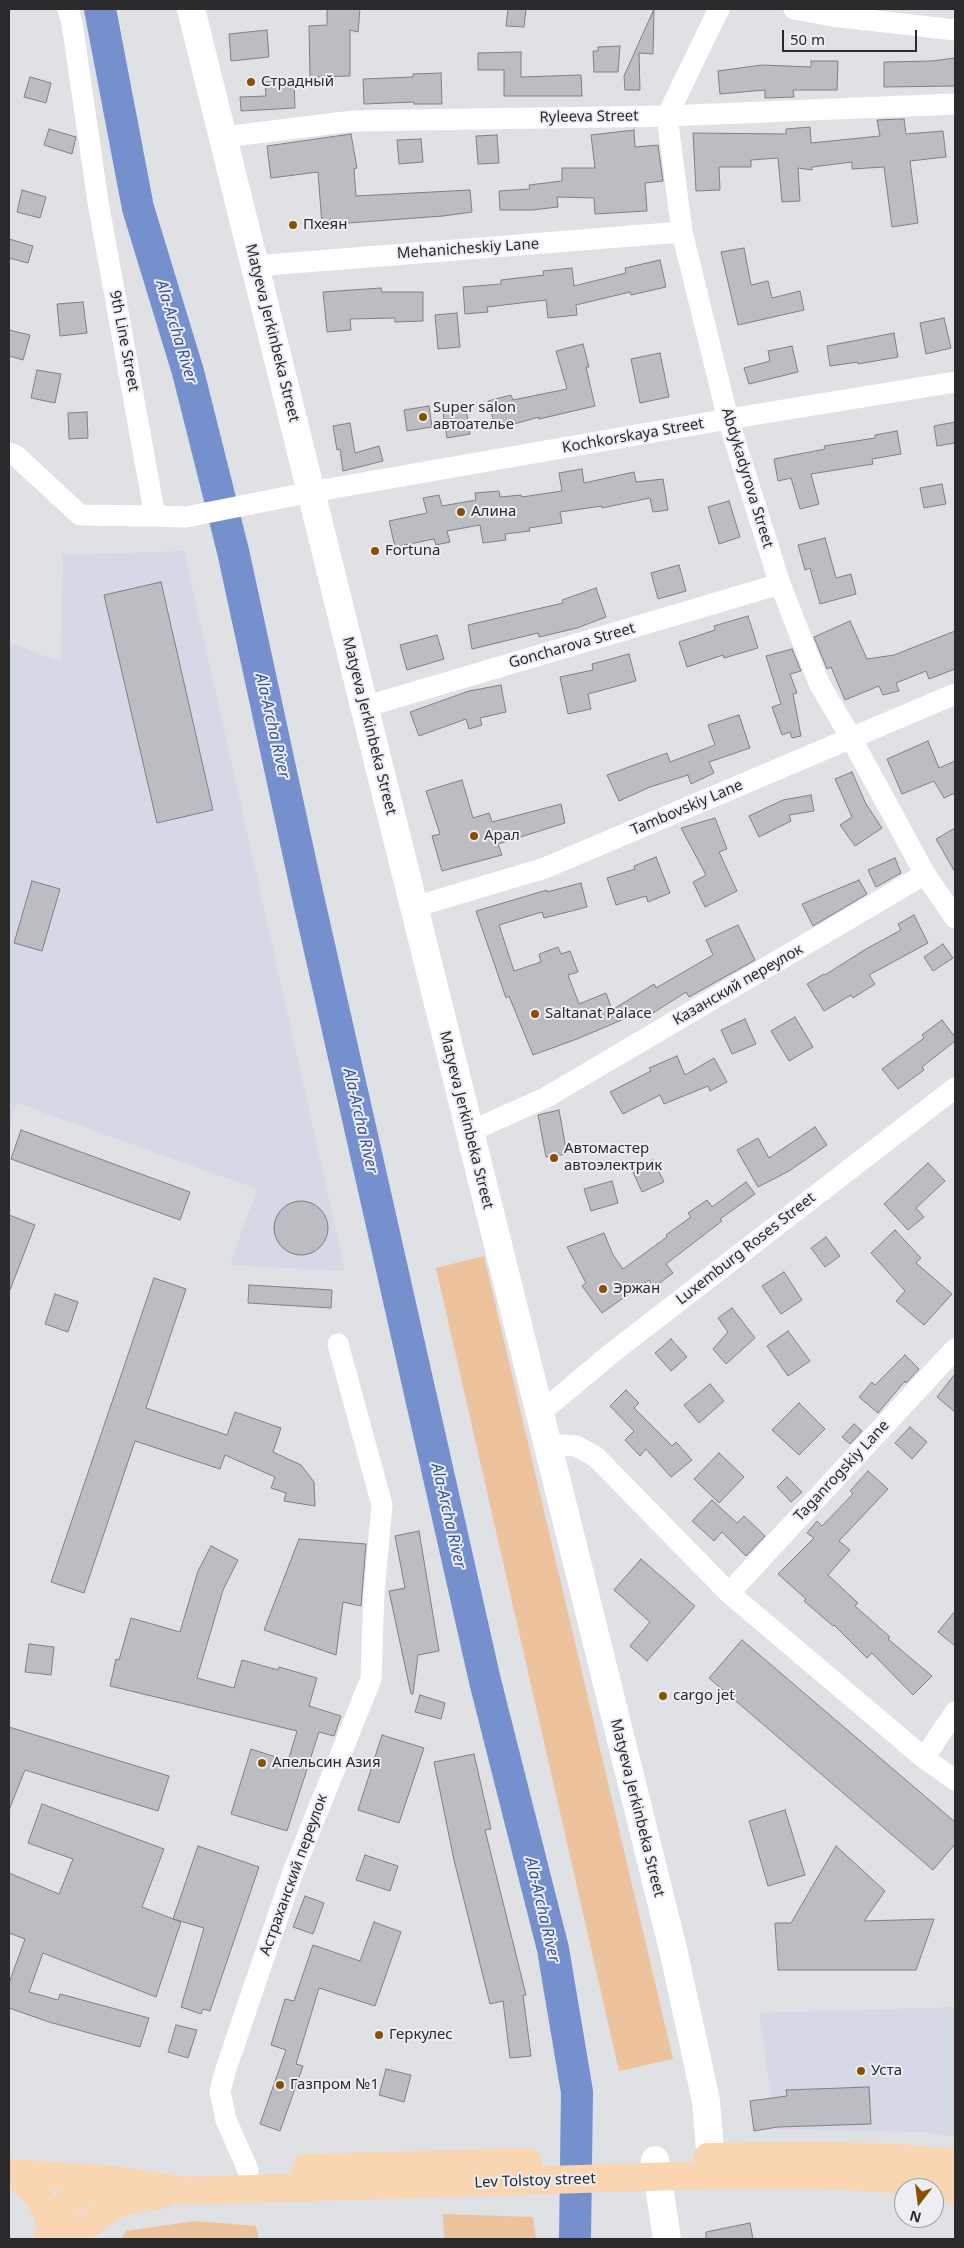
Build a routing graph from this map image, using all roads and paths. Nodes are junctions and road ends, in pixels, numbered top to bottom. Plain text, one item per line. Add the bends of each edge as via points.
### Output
1 (68, 9) edge
2 (191, 9) edge
3 (719, 9) edge
4 (794, 9) edge
5 (955, 30) edge
6 (955, 104) edge
7 (667, 116) junction
8 (224, 137) junction
9 (682, 232) junction
10 (254, 266) junction
11 (955, 382) edge
12 (728, 419) junction
13 (9, 453) edge
14 (311, 492) junction
15 (155, 516) junction
16 (780, 584) junction
17 (955, 694) edge
18 (364, 707) junction
19 (851, 738) junction
20 (925, 874) junction
21 (414, 907) junction
22 (955, 918) edge
23 (955, 1088) edge
24 (469, 1132) junction
25 (338, 1344) dead end
26 (955, 1349) edge
27 (539, 1414) junction
28 (547, 1444) junction
29 (729, 1593) junction
30 (955, 1712) edge
31 (924, 1758) junction
32 (955, 1780) edge
33 (955, 2163) edge
34 (712, 2166) junction
35 (656, 2168) junction
36 (248, 2170) junction
37 (532, 2171) junction
38 (12, 2173) edge
39 (114, 2180) junction
40 (955, 2190) edge
41 (187, 2191) junction
42 (63, 2228) edge
43 (667, 2239) edge

1 - 15 street, 9th Line Street via 98,202
2 - 8 main road, Matyeva Jerkinbeka Street
3 - 7 street
4 - 5 street
6 - 7 street, Ryleeva Street
7 - 8 street, Ryleeva Street via 353,121
7 - 9 street, Abdykadyrova Street
8 - 10 main road, Matyeva Jerkinbeka Street
9 - 10 street, Mehanicheskiy Lane
9 - 12 street, Abdykadyrova Street
10 - 14 main road, Matyeva Jerkinbeka Street
11 - 12 street, Kochkorskaya Street
12 - 14 street, Kochkorskaya Street
12 - 16 street, Abdykadyrova Street
13 - 15 street via 80,515
14 - 15 street via 186,517
14 - 18 main road, Matyeva Jerkinbeka Street
16 - 18 street, Goncharova Street
16 - 19 street, Abdykadyrova Street via 818,683
17 - 19 street, Tambovskiy Lane
18 - 21 main road, Matyeva Jerkinbeka Street
19 - 20 street, Abdykadyrova Street
19 - 21 street, Tambovskiy Lane via 545,868
20 - 22 street, Abdykadyrova Street
20 - 24 street, Казанский переулок via 545,1098
21 - 24 main road, Matyeva Jerkinbeka Street
23 - 27 street, Luxemburg Roses Street via 613,1352
24 - 27 main road, Matyeva Jerkinbeka Street
25 - 36 street, Астраханский переулок via 382,1505 371,1679 293,1872 220,2091 226,2120
26 - 29 street, Taganrogskiy Lane
27 - 28 main road, Matyeva Jerkinbeka Street
28 - 29 street via 576,1446 596,1457
28 - 34 main road, Matyeva Jerkinbeka Street via 696,2051 706,2101
29 - 31 street
30 - 31 street
31 - 32 street
33 - 34 main road, Lev Tolstoy street via 826,2156
34 - 35 main road, Lev Tolstoy street
34 - 40 main road, Lev Tolstoy street via 895,2179
35 - 37 main road, Lev Tolstoy street
35 - 43 main road
36 - 37 main road, Lev Tolstoy street
36 - 39 main road, Lev Tolstoy street
37 - 41 main road, Lev Tolstoy street
38 - 39 main road, Lev Tolstoy street
38 - 42 main road via 40,2198
39 - 41 main road, Lev Tolstoy street
39 - 42 main road via 85,2190
41 - 42 main road via 113,2205

